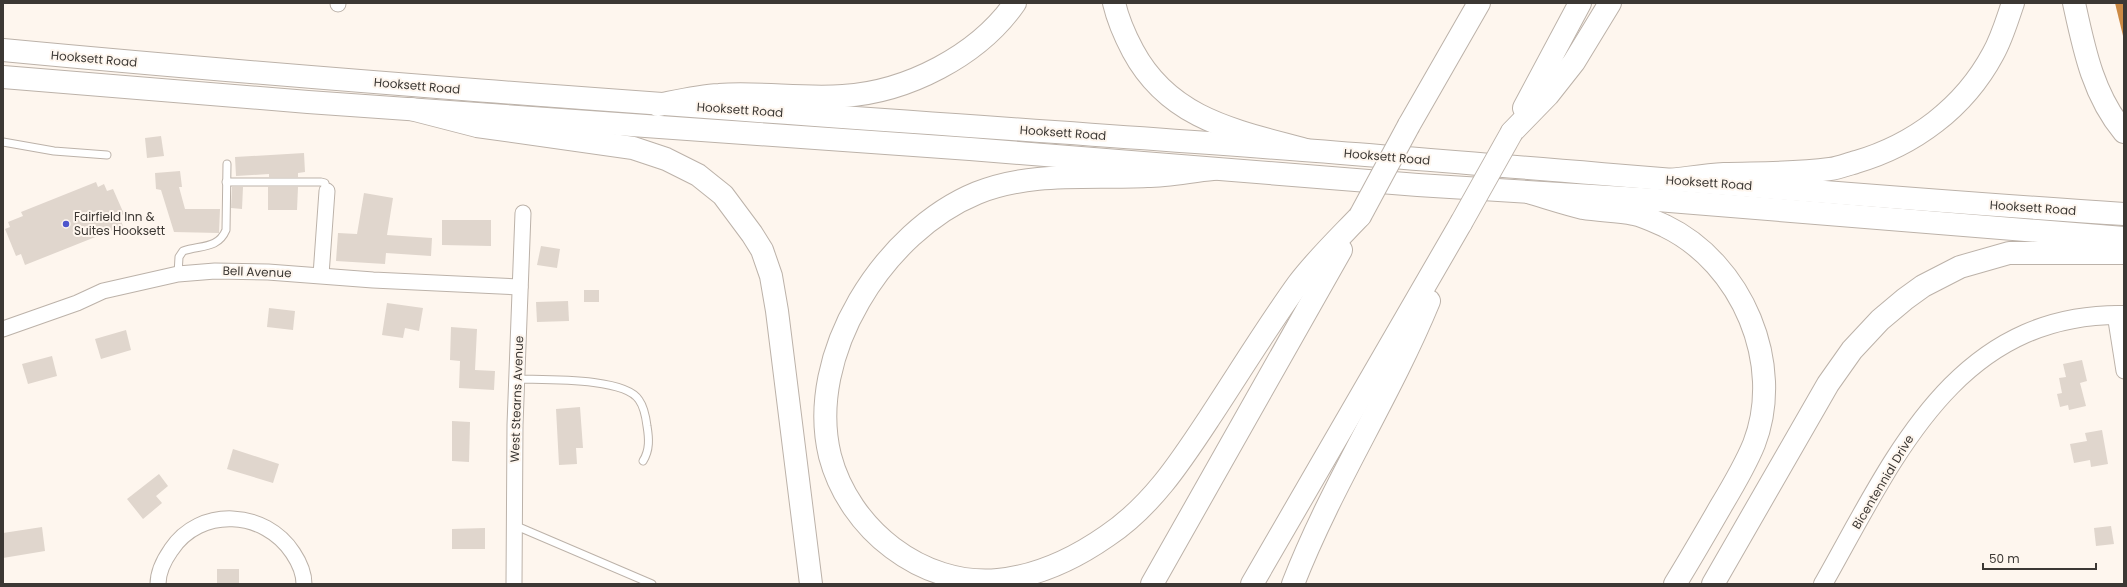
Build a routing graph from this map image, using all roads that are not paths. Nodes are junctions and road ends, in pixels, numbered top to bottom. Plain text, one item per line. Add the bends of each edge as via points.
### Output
1 (1015, 3) edge
2 (1114, 3) edge
3 (1461, 3) edge
4 (1479, 3) edge
5 (1580, 3) edge
6 (1610, 3) edge
7 (2013, 3) edge
8 (2074, 3) edge
9 (3, 50) edge
10 (1440, 72) junction
11 (3, 77) edge
12 (658, 105) junction
13 (411, 109) junction
14 (1512, 132) junction
15 (2124, 132) edge
16 (3, 142) edge
17 (1306, 150) junction
18 (107, 155) dead end
19 (227, 164) dead end
20 (1213, 169) junction
21 (1670, 180) junction
22 (226, 182) junction
23 (327, 191) joint
24 (1531, 193) junction
25 (523, 213) dead end
26 (2124, 214) edge
27 (1360, 216) junction
28 (1461, 223) junction
29 (2124, 238) edge
30 (2124, 253) edge
31 (178, 274) junction
32 (321, 275) junction
33 (520, 287) junction
34 (2119, 315) edge
35 (3, 329) edge
36 (2124, 371) edge
37 (518, 379) junction
38 (643, 461) dead end
39 (514, 525) junction
40 (156, 583) edge
41 (304, 584) edge
42 (514, 584) edge
43 (652, 584) edge
44 (811, 584) edge
45 (1152, 584) edge
46 (1252, 584) edge
47 (1293, 584) edge
48 (1675, 584) edge
49 (1713, 584) edge
50 (1823, 584) edge

1 - 12 main road via 987,34 961,55 934,70 879,91 843,96 718,95
2 - 17 main road via 1127,39 1140,64 1157,86 1179,105 1202,118 1235,131
3 - 10 main road via 1448,30
4 - 10 main road
5 - 14 main road
6 - 14 main road via 1574,62 1548,95
7 - 21 main road via 1993,54 1977,79 1936,123 1912,139 1882,154 1832,169 1788,174 1723,174
8 - 15 main road via 2092,78 2103,101
9 - 12 main road, Hooksett Road
10 - 27 main road, bridge
11 - 13 main road, Hooksett Road
12 - 17 main road, Hooksett Road
13 - 20 main road, Hooksett Road
13 - 44 main road via 477,126 633,148 666,159 698,175 722,195 738,213 762,250 771,276
14 - 28 main road, bridge
16 - 18 lane via 54,151
17 - 21 main road, Hooksett Road
19 - 22 lane
20 - 24 main road, Hooksett Road
20 - 27 main road via 1149,176 1042,178 1018,181 978,192 936,215 914,233 876,273 848,322 836,355 829,382 827,432 831,457 841,484 855,510 893,550 944,574 972,580 997,580 1055,566 1109,535 1135,515 1162,486 1187,453 1299,282
21 - 26 main road, Hooksett Road
22 - 23 lane via 321,182 325,183
22 - 31 lane via 226,230 222,238 214,244 183,251 179,257
23 - 32 street
24 - 29 main road, Hooksett Road via 1657,200
24 - 48 main road via 1584,208 1635,214 1684,236 1725,275 1741,300 1754,330 1763,377 1763,406 1754,444 1737,479
25 - 33 street, West Stearns Avenue
27 - 45 main road
28 - 46 main road
28 - 47 main road via 1414,336 1310,540
30 - 49 main road via 2009,253 1960,267 1923,286 1905,299 1880,320 1852,350 1828,384
31 - 32 street, Bell Avenue via 216,271
31 - 35 street, Bell Avenue via 103,291
32 - 33 street, Bell Avenue
33 - 37 street, West Stearns Avenue
34 - 36 street
34 - 50 street, Bicentennial Drive via 2073,318 2041,328 2010,341 1952,383 1930,408 1896,456
37 - 38 lane via 581,381 618,386 639,398 646,418 649,441
37 - 39 street, West Stearns Avenue
39 - 42 street, West Stearns Avenue
39 - 43 lane
40 - 41 street via 164,560 176,543 191,529 210,520 231,518 252,521 271,529 287,543 298,561

